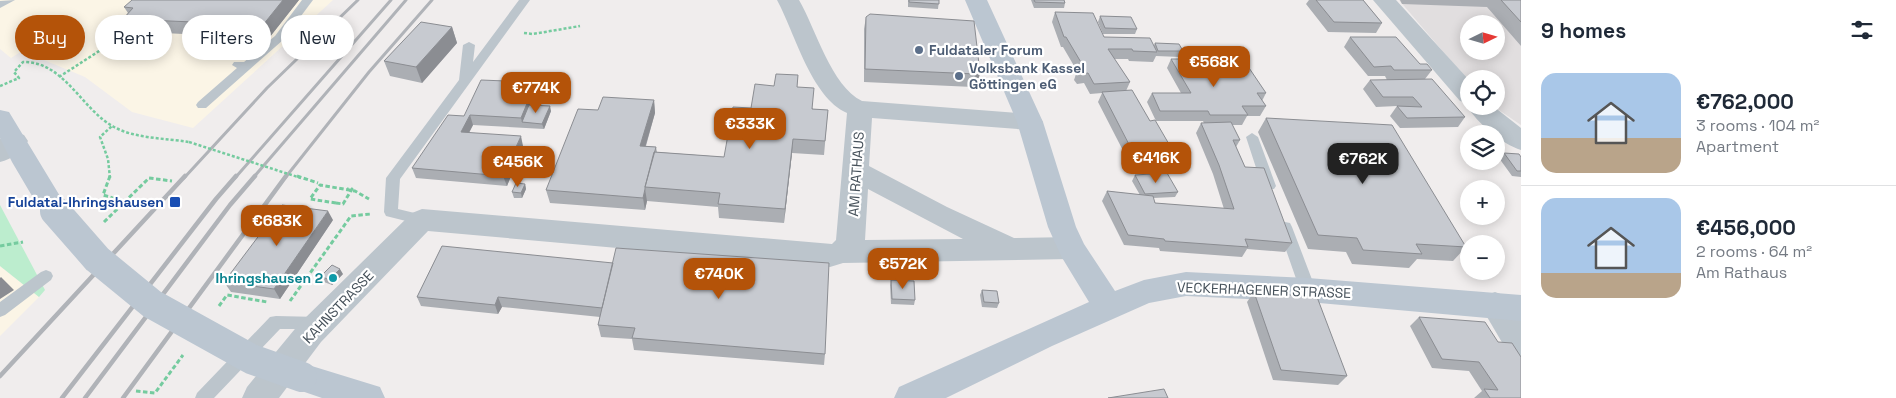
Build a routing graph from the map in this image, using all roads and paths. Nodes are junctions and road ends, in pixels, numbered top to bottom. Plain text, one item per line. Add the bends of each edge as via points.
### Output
1 (10, 0) edge
2 (308, 0) edge
3 (525, 0) edge
4 (788, 0) edge
5 (976, 0) edge
6 (1384, 0) edge
7 (0, 5) edge
8 (580, 26) dead end
9 (503, 30) junction
10 (469, 45) dead end
11 (95, 54) edge
12 (243, 66) joint
13 (59, 77) junction
14 (465, 82) junction
15 (1460, 85) edge
16 (0, 86) edge
17 (202, 105) dead end
18 (860, 109) junction
19 (1487, 115) edge
20 (0, 118) edge
21 (1030, 122) junction
22 (112, 126) junction
23 (1252, 137) dead end
24 (1521, 142) edge
25 (5, 145) edge
26 (856, 172) junction
27 (172, 181) dead end
28 (355, 191) dead end
29 (1275, 200) edge
30 (391, 212) junction
31 (1281, 218) edge
32 (422, 220) junction
33 (23, 242) dead end
34 (0, 246) edge
35 (1070, 248) junction
36 (1010, 249) junction
37 (842, 252) junction
38 (46, 276) dead end
39 (1308, 290) junction
40 (270, 303) edge
41 (287, 306) dead end
42 (1508, 307) edge
43 (1109, 308) junction
44 (216, 310) dead end
45 (0, 311) edge
46 (320, 323) junction
47 (1521, 346) edge
48 (188, 348) dead end
49 (136, 391) dead end
50 (203, 398) edge
51 (259, 398) edge
52 (368, 398) edge
53 (911, 398) edge

1 - 7 lane
2 - 12 lane via 279,38
3 - 9 lane
4 - 18 street via 823,73 843,101
5 - 21 street
6 - 15 street
8 - 9 path via 533,34
9 - 14 lane
10 - 14 lane
11 - 13 path
12 - 17 lane
13 - 16 path via 49,67 31,59 23,60 14,72 19,78
13 - 22 path
14 - 30 lane via 393,178
18 - 21 street
18 - 26 street, AM RATHAUS
19 - 24 street
20 - 25 street
21 - 35 street
22 - 27 path via 100,137 111,166 103,195 126,202 150,178
22 - 28 path, bridge via 189,142 318,183 352,190 343,204 310,199 320,185 324,186
23 - 29 lane
25 - 52 street, bridge via 25,162 55,211 97,259 152,304 251,359
26 - 36 street
26 - 37 street, AM RATHAUS via 852,236 850,245
30 - 32 lane
30 - 41 path via 351,216
31 - 39 lane
32 - 37 street via 812,255 830,256
32 - 46 street, KAHNSTRASSE
33 - 34 path
35 - 36 street
35 - 43 street
36 - 37 street
38 - 45 lane
39 - 42 street, VECKERHAGENER STRASSE
39 - 43 street, VECKERHAGENER STRASSE via 1186,284 1144,292
40 - 44 path via 227,296
42 - 47 street
43 - 53 street, VECKERHAGENER STRASSE
46 - 50 lane via 276,322
46 - 51 street, KAHNSTRASSE
48 - 49 path via 155,393

